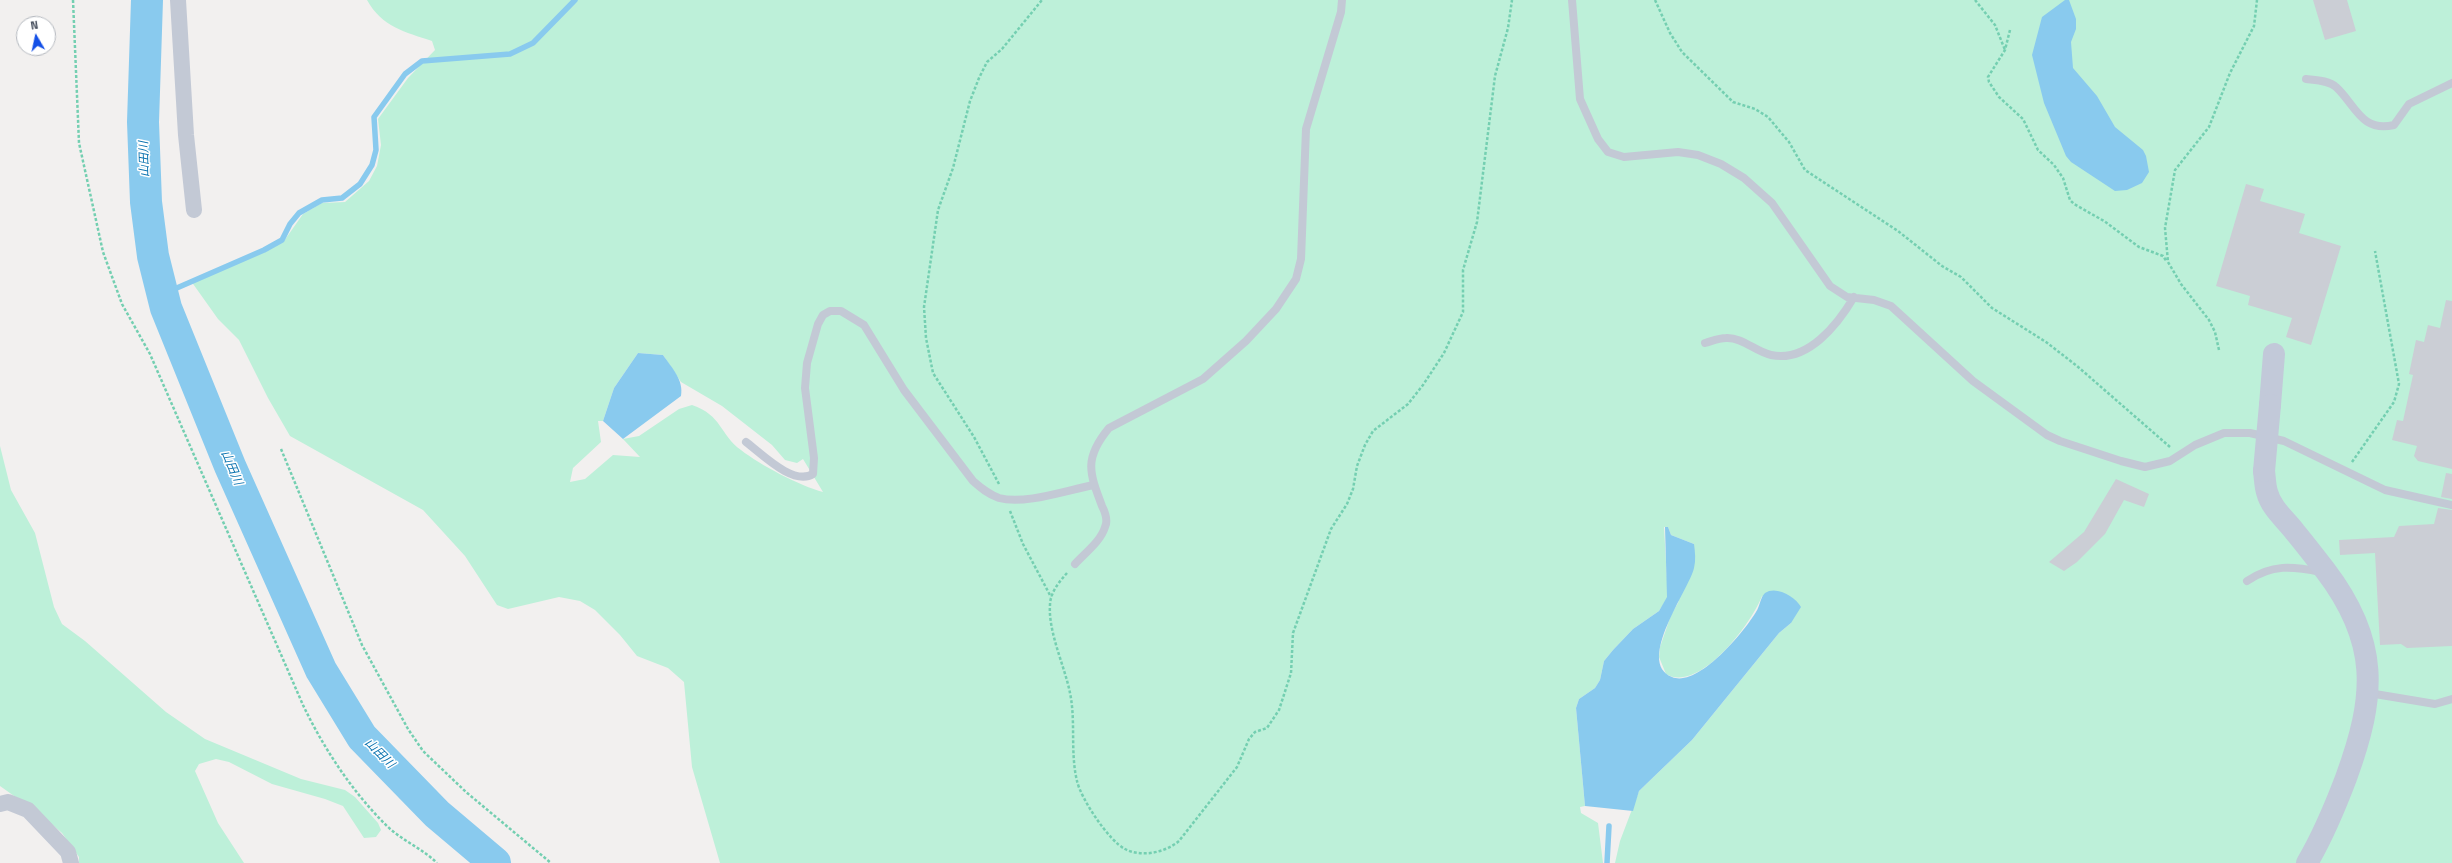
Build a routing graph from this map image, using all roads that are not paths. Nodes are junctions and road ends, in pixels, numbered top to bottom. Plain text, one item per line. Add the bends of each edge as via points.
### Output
1 (178, 0) edge
2 (1342, 0) edge
3 (1572, 0) edge
4 (2306, 79) dead end
5 (2452, 83) edge
6 (194, 210) dead end
7 (1854, 298) junction
8 (1705, 343) dead end
9 (2274, 354) dead end
10 (746, 442) dead end
11 (1094, 485) junction
12 (2452, 505) edge
13 (1075, 564) road end
14 (2328, 574) junction
15 (2247, 581) dead end
16 (2368, 692) junction
17 (2452, 699) edge
18 (3, 800) edge
19 (71, 863) edge
20 (2307, 863) edge

1 - 6 street via 186,135
2 - 11 lane via 1341,12 1306,129 1301,259 1296,279 1276,309 1246,341 1203,379 1109,428 1092,452 1089,467
3 - 7 lane via 1580,99 1598,139 1608,152 1624,157 1678,152 1698,155 1721,164 1744,178 1772,203 1830,286 1847,297
4 - 5 lane via 2335,86 2356,112 2368,122 2383,128 2394,125 2409,104
7 - 8 lane via 1836,323 1809,348 1796,353 1772,355 1726,338
7 - 12 lane via 1874,300 1891,306 1974,381 2054,438 2145,467 2170,461 2224,433 2250,433 2284,441 2384,490
9 - 14 street, bridge via 2264,471 2267,493 2275,510
10 - 11 lane via 782,470 797,477 807,478 813,474 814,458 805,388 807,363 823,315 830,311 841,311 864,325 904,390 973,481 985,491 1005,498 1031,498
11 - 13 lane via 1105,512 1106,525 1102,534
14 - 15 lane via 2298,567 2278,568 2261,572
14 - 16 street via 2350,607 2361,634 2366,654
16 - 17 lane via 2435,704
16 - 20 street via 2367,706 2353,757 2332,814
18 - 19 street via 28,810 68,852

